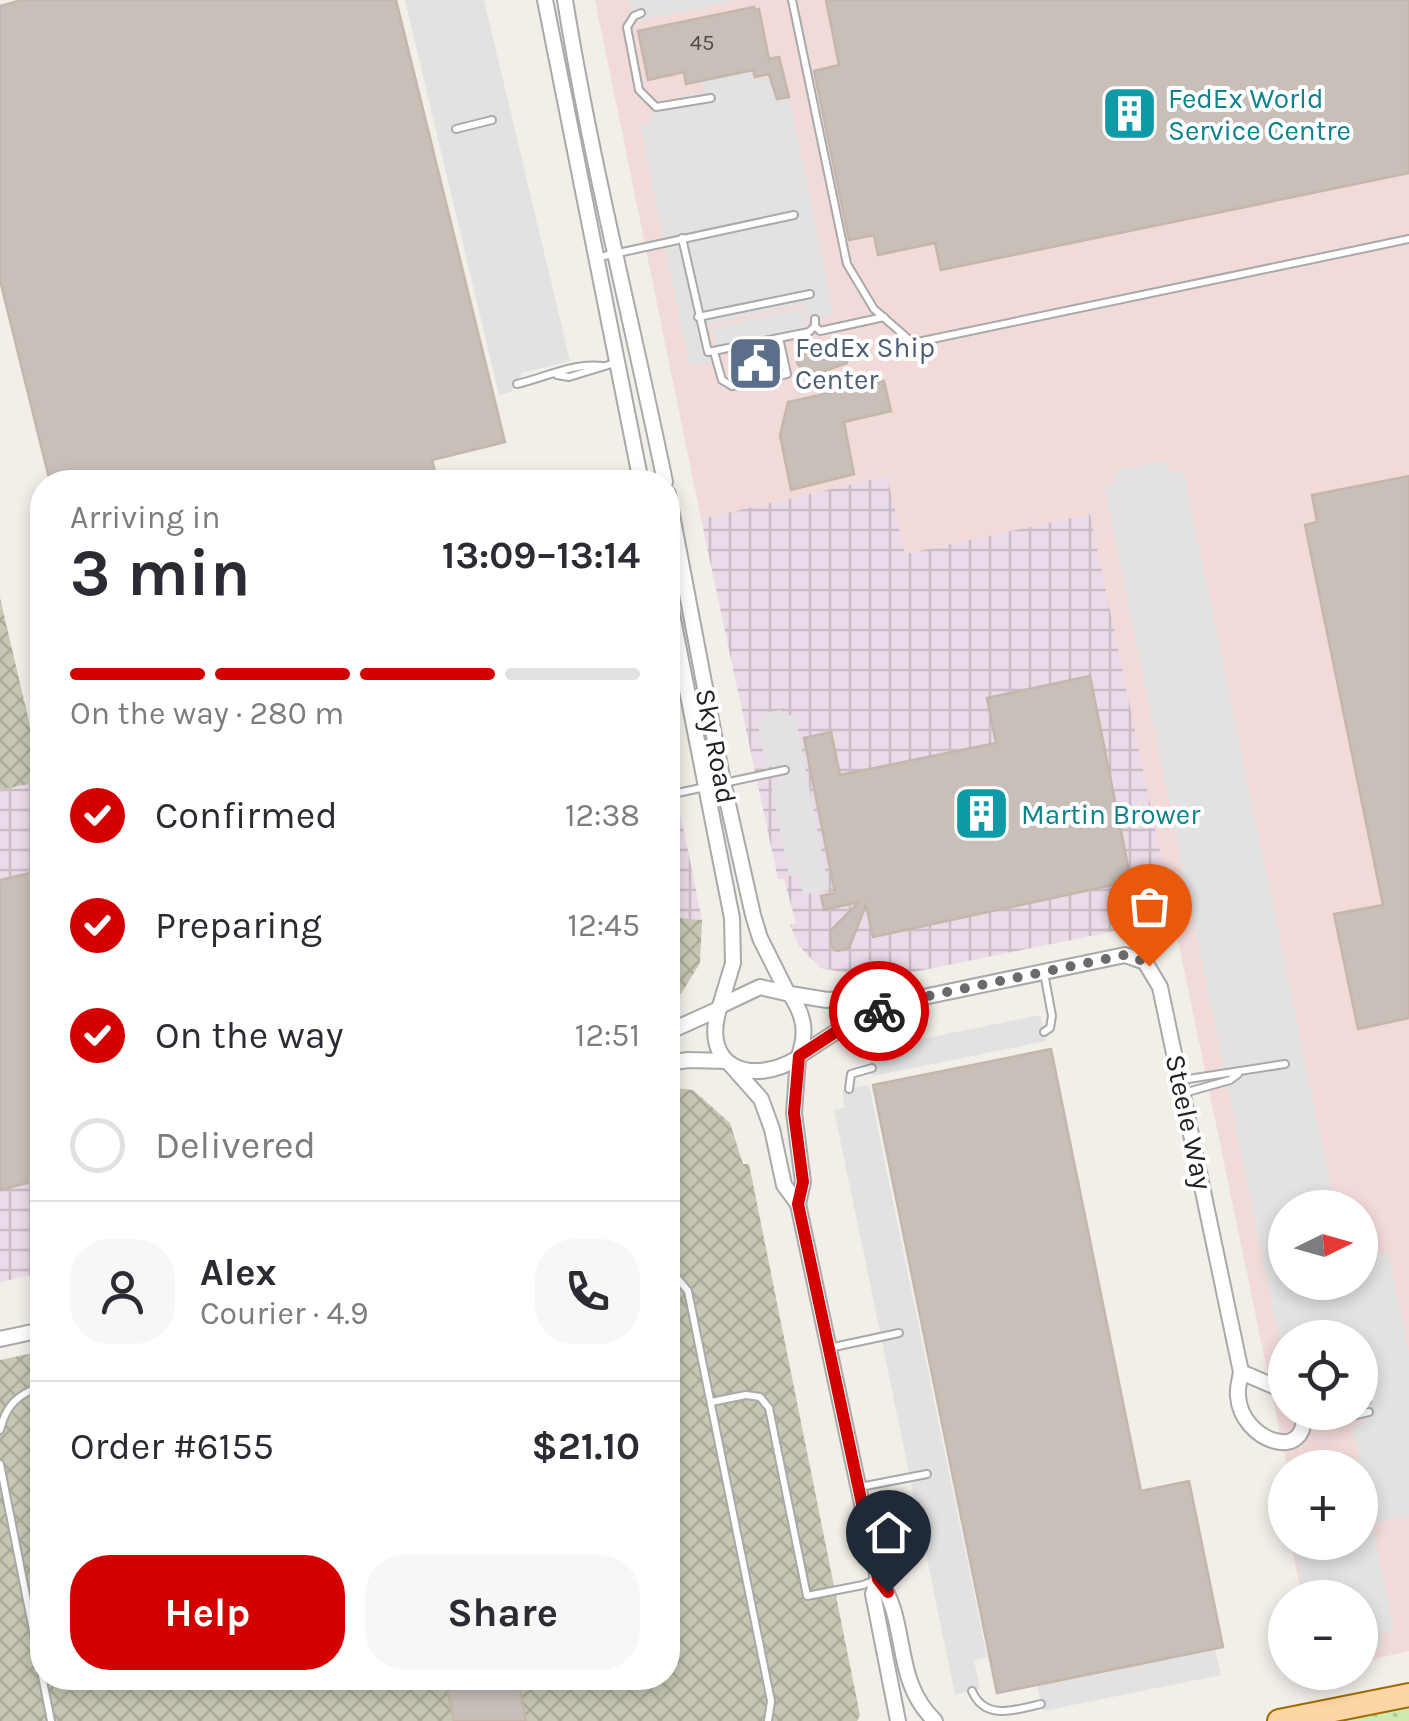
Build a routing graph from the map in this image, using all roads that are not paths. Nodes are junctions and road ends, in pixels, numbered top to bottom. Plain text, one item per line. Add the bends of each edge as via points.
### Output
1 (545, 0) edge
2 (565, 0) edge
3 (792, 0) edge
4 (641, 13) dead end
5 (711, 98) dead end
6 (492, 120) dead end
7 (456, 130) dead end
8 (794, 216) dead end
9 (682, 238) junction
10 (1409, 240) edge
11 (616, 253) junction
12 (594, 258) junction
13 (810, 294) dead end
14 (698, 317) junction
15 (884, 317) junction
16 (779, 338) junction
17 (714, 351) junction
18 (608, 365) junction
19 (517, 384) dead end
20 (638, 470) edge
21 (662, 470) edge
22 (680, 558) edge
23 (680, 655) edge
24 (786, 770) dead end
25 (722, 782) junction
26 (706, 786) junction
27 (680, 792) edge
28 (1044, 972) junction
29 (788, 993) junction
30 (885, 1005) junction
31 (719, 1007) junction
32 (680, 1026) edge
33 (1044, 1032) dead end
34 (799, 1057) junction
35 (680, 1061) edge
36 (728, 1063) junction
37 (1285, 1064) dead end
38 (872, 1068) dead end
39 (1239, 1073) junction
40 (1182, 1086) junction
41 (849, 1089) dead end
42 (798, 1204) junction
43 (680, 1281) edge
44 (30, 1332) edge
45 (899, 1333) dead end
46 (0, 1338) edge
47 (828, 1348) junction
48 (1241, 1372) junction
49 (1268, 1384) edge
50 (30, 1392) edge
51 (711, 1402) junction
52 (0, 1430) edge
53 (1300, 1430) edge
54 (0, 1464) edge
55 (927, 1474) dead end
56 (858, 1487) junction
57 (878, 1579) junction
58 (30, 1615) edge
59 (45, 1690) edge
60 (972, 1691) dead end
61 (1409, 1694) edge
62 (1041, 1704) dead end
63 (51, 1721) edge
64 (768, 1721) edge
65 (898, 1721) edge
66 (935, 1721) edge
67 (1279, 1721) edge

1 - 12 street
2 - 11 street
3 - 15 lane via 847,264
4 - 5 lane via 626,34 639,90 656,107
6 - 7 lane
8 - 9 lane
9 - 11 lane
9 - 14 lane
10 - 15 lane via 913,343
11 - 12 lane
11 - 21 street
12 - 18 street
13 - 14 lane
14 - 17 lane via 705,349
15 - 16 lane via 820,331 815,322 809,332
16 - 17 lane
16 - 17 lane via 787,374 732,386 722,380
18 - 19 lane via 567,368
18 - 20 street
22 - 25 street, Sky Road
23 - 26 street, Sky Road
24 - 25 lane
25 - 26 lane
25 - 29 street, Sky Road via 760,938
26 - 27 lane
26 - 31 street, Sky Road via 734,938
28 - 30 street, Steele Way
28 - 33 lane via 1052,1016
28 - 40 street, Steele Way via 1125,955 1146,962 1160,987
29 - 30 street, Steele Way via 873,998
29 - 31 street via 749,989
29 - 34 street via 805,1029
30 - 34 street, Steele Way via 871,1020 834,1033
31 - 32 street
31 - 36 street via 717,1035
34 - 36 street via 767,1072
34 - 42 street
35 - 36 street
36 - 42 street via 762,1099 784,1186
37 - 39 lane
38 - 41 lane via 851,1074
39 - 40 lane
39 - 40 lane
40 - 48 street, Steele Way
42 - 47 street
43 - 51 lane via 688,1291
44 - 46 street
45 - 47 lane
47 - 56 street
48 - 49 street
48 - 53 street, Steele Way via 1241,1408 1263,1439 1290,1442
50 - 52 lane via 4,1412
51 - 57 lane via 746,1395 760,1397 769,1408 807,1596
51 - 64 lane via 772,1701
54 - 58 lane
55 - 56 lane
56 - 57 street
57 - 65 street via 873,1594
57 - 66 street via 888,1592 909,1684
59 - 63 lane
60 - 62 lane via 990,1710
61 - 67 main road

